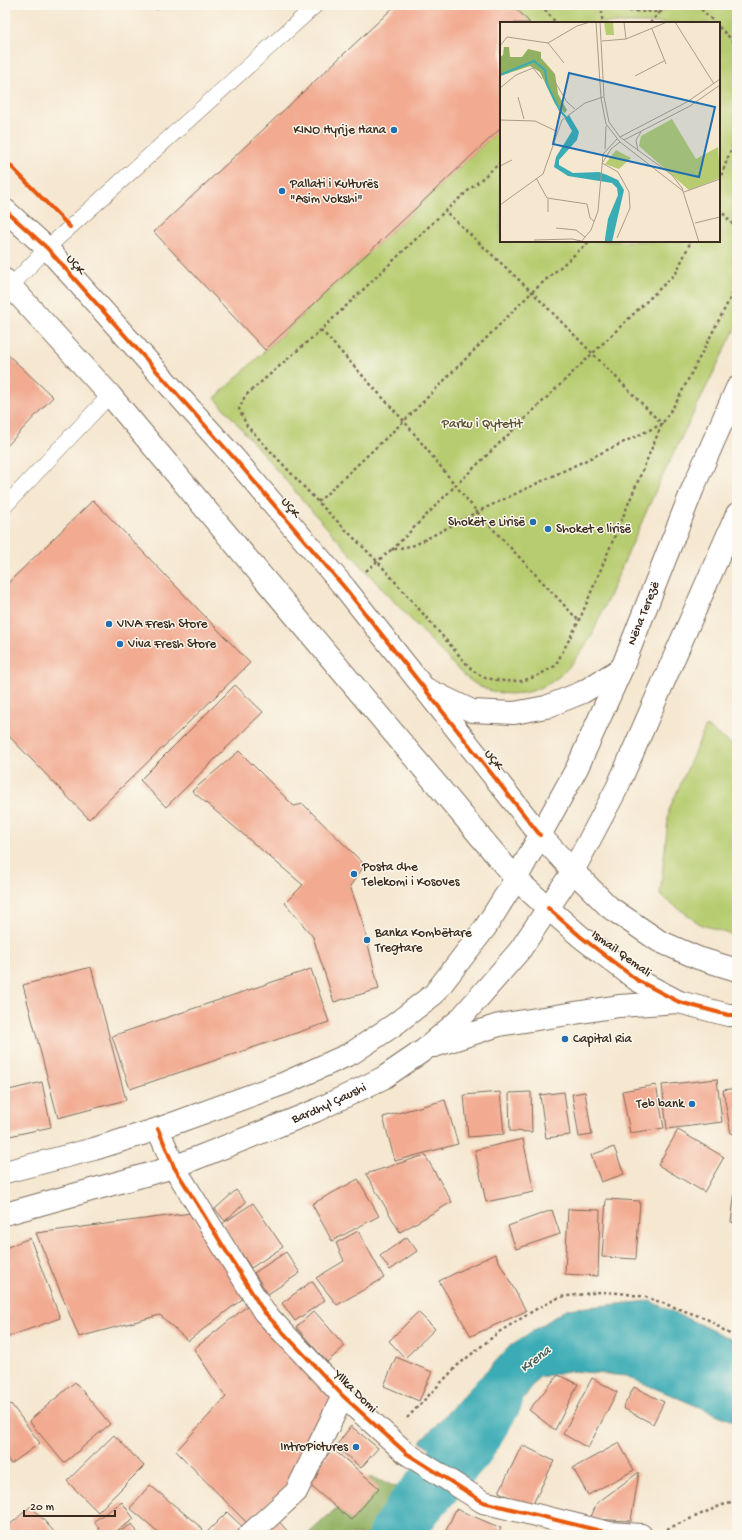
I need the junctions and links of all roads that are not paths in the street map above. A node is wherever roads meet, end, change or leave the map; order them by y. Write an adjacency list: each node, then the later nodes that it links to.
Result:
1 (316, 5): 3 (lane)
2 (5, 210): 3 (street, UÇK)
3 (47, 248): 4 (lane); 10 (street, UÇK)
4 (8, 283): 6 (street)
5 (737, 388): 9 (street, Nëna Terezë)
6 (110, 395): 7 (lane); 13 (street)
7 (5, 506)
8 (737, 514): 12 (street)
9 (622, 668): 10 (street); 11 (street, Nëna Terezë)
10 (422, 686): 11 (street, UÇK)
11 (540, 835): 12 (street, UÇK); 13 (street)
12 (573, 871): 14 (street, Bardhyl Çaushi); 15 (street)
13 (516, 879): 14 (street, Ismail Qemali); 19 (street)
14 (548, 908): 16 (street, Ismail Qemali); 18 (street, Bardhyl Çaushi)
15 (737, 970)
16 (679, 1002): 17 (street, Ismail Qemali); 18 (street)
17 (737, 1015)
18 (424, 1050): 20 (street, Bardhyl Çaushi)
19 (158, 1129): 20 (street, Yllka Domi); 21 (street)
20 (174, 1166): 22 (street, Bardhyl Çaushi); 23 (street, Yllka Domi)
21 (5, 1172)
22 (5, 1214)
23 (344, 1396): 24 (street, Yllka Domi); 26 (street, Yllka Domi)
24 (609, 1534): 25 (street, Yllka Domi)
25 (651, 1534)
26 (249, 1535)

